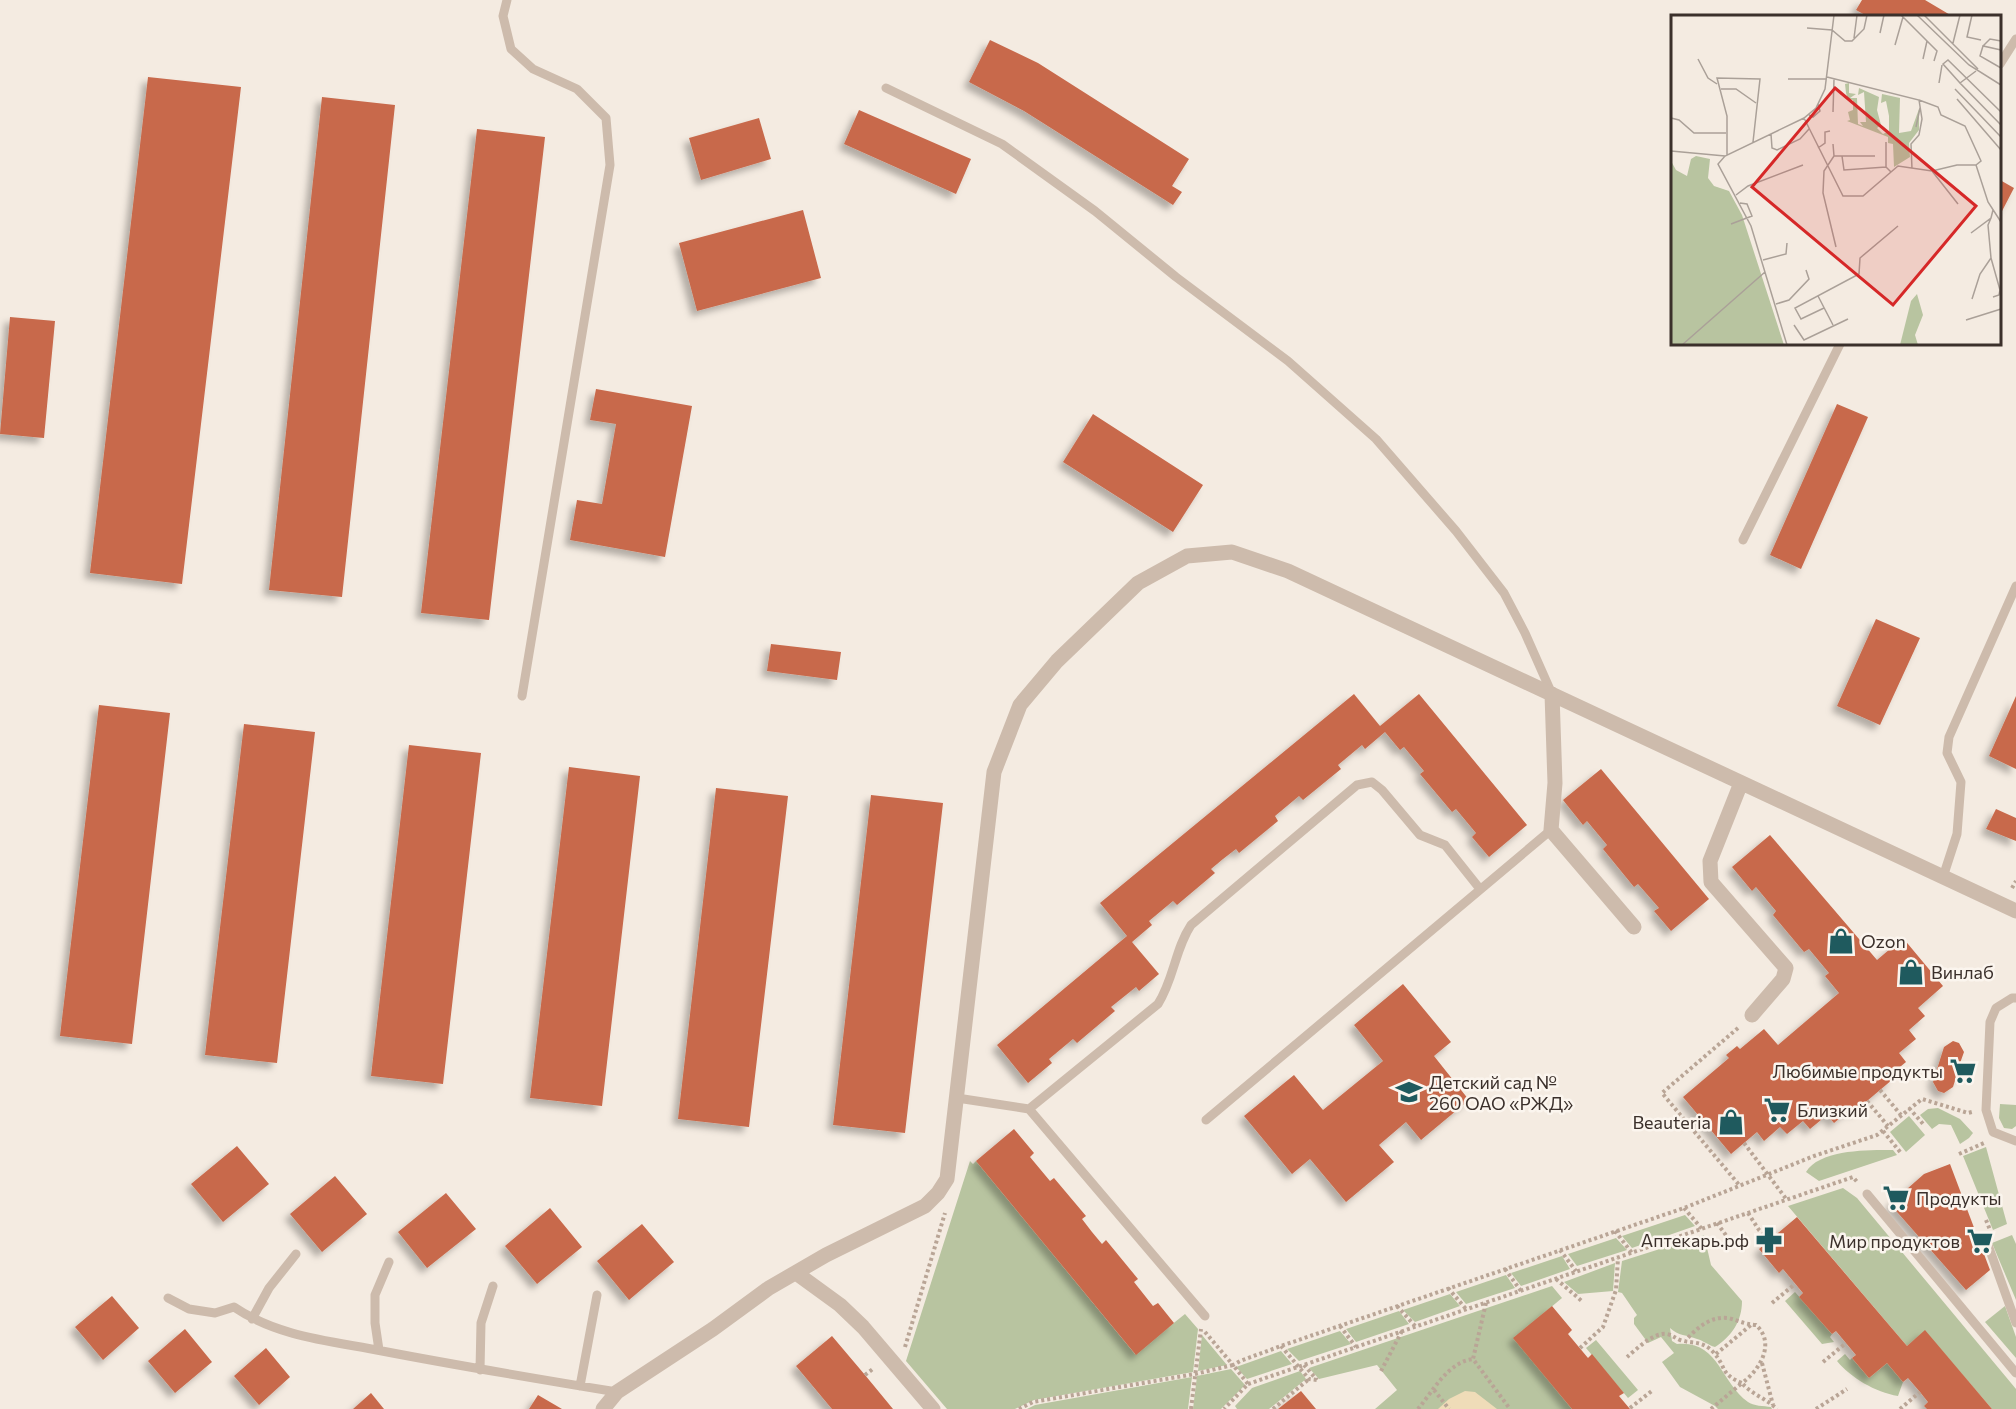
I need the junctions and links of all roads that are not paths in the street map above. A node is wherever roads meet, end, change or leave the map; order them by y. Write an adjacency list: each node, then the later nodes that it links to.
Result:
1 (507, 0): 9 (lane)
2 (2016, 39): 3 (lane)
3 (2001, 62)
4 (886, 88): 8 (lane)
5 (1840, 345): 6 (lane)
6 (1743, 540)
7 (2016, 586): 12 (lane)
8 (1552, 694): 10 (street); 11 (street); 18 (street)
9 (522, 696)
10 (1741, 783): 12 (street); 17 (street)
11 (1551, 830): 13 (lane); 15 (street)
12 (1943, 877): 14 (street)
13 (1480, 889): 19 (lane); 20 (lane)
14 (2016, 911)
15 (1634, 927)
16 (2016, 998): 21 (lane)
17 (1749, 1018)
18 (957, 1098): 19 (lane); 26 (street)
19 (1029, 1109): 30 (lane)
20 (1206, 1120)
21 (2016, 1141)
22 (1867, 1194): 35 (lane)
23 (1988, 1245): 32 (lane)
24 (296, 1254): 31 (lane)
25 (389, 1262): 33 (lane)
26 (796, 1273): 37 (street); 39 (street)
27 (493, 1286): 34 (lane)
28 (597, 1295): 36 (lane)
29 (168, 1298): 31 (lane)
30 (1205, 1316)
31 (252, 1319): 33 (lane)
32 (2016, 1323)
33 (379, 1350): 34 (lane)
34 (480, 1370): 36 (lane)
35 (2016, 1372)
36 (580, 1386): 37 (lane)
37 (617, 1392): 38 (street)
38 (603, 1409)
39 (933, 1409)

